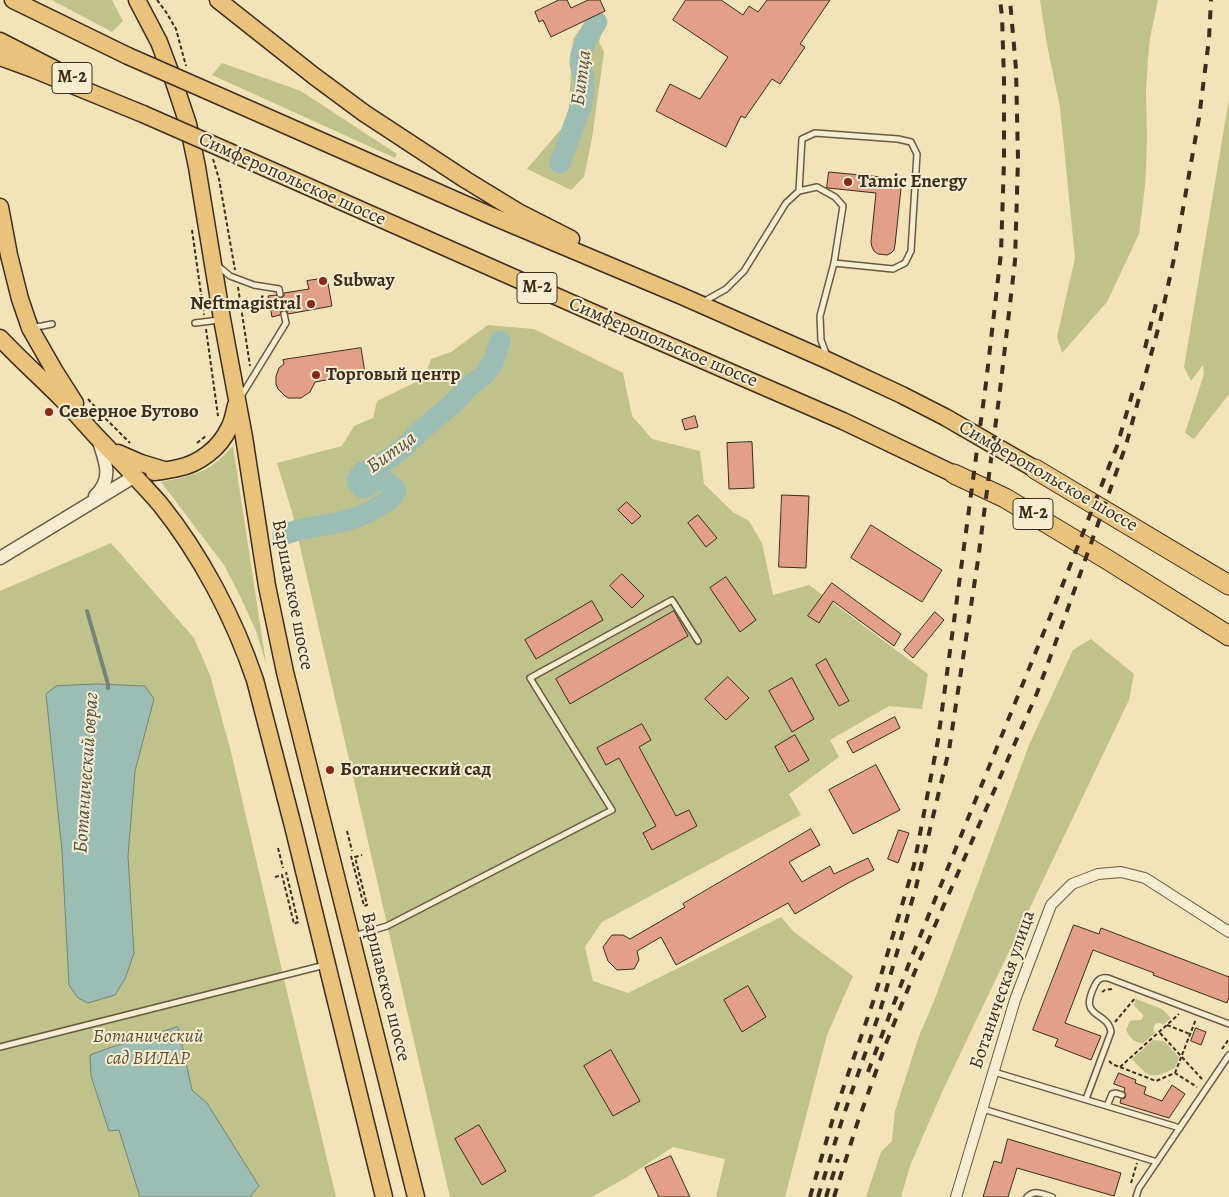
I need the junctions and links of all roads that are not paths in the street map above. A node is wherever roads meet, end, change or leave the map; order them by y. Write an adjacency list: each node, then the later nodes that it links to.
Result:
1 (13, 0): 12 (main road, Симферопольское шоссе / М-2, bridge)
2 (137, 0): 9 (main road, Варшавское шоссе)
3 (218, 0): 12 (main road)
4 (0, 41): 6 (main road, Симферопольское шоссе / М-2)
5 (0, 57): 6 (main road)
6 (143, 114): 25 (main road, Симферопольское шоссе / М-2, bridge)
7 (798, 191): 10 (lane); 10 (lane); 13 (lane)
8 (0, 207): 18 (main road)
9 (212, 261): 11 (lane); 15 (main road, Варшавское шоссе)
10 (834, 263): 20 (lane)
11 (280, 294)
12 (684, 297): 13 (main road, Симферопольское шоссе / М-2)
13 (700, 304): 20 (main road, Симферопольское шоссе / М-2)
14 (284, 314): 21 (lane)
15 (222, 319): 16 (lane); 21 (main road, Варшавское шоссе)
16 (195, 323)
17 (52, 324): 18 (lane)
18 (30, 328): 22 (main road)
19 (0, 338): 22 (main road)
20 (829, 361): 23 (main road, Симферопольское шоссе / М-2)
21 (237, 402): 24 (main road); 33 (main road, Варшавское шоссе)
22 (98, 438): 24 (main road); 26 (main road); 27 (street)
23 (1035, 469): 29 (highway, Симферопольское шоссе / М-2)
24 (164, 470): 26 (main road)
25 (954, 474): 30 (highway, Симферопольское шоссе / М-2)
26 (135, 476): 27 (street); 34 (main road)
27 (82, 508): 28 (street)
28 (0, 558)
29 (1229, 585)
30 (1229, 636)
31 (698, 641): 33 (lane)
32 (1229, 932): 38 (street, Ботаническая улица)
33 (352, 937): 46 (main road, Варшавское шоссе)
34 (326, 964): 36 (lane); 45 (main road)
35 (1229, 1024): 40 (lane)
36 (0, 1047)
37 (1229, 1055): 43 (lane)
38 (993, 1071): 40 (lane); 42 (street, Ботаническая улица)
39 (1122, 1096): 41 (lane)
40 (1086, 1099): 41 (lane)
41 (1107, 1106): 43 (lane)
42 (982, 1109): 44 (lane); 47 (street, Ботаническая улица)
43 (1180, 1128): 44 (lane)
44 (1157, 1162): 50 (lane)
45 (384, 1197)
46 (416, 1197)
47 (956, 1197)
48 (1027, 1197): 49 (lane)
49 (1052, 1197)
50 (1136, 1197)

